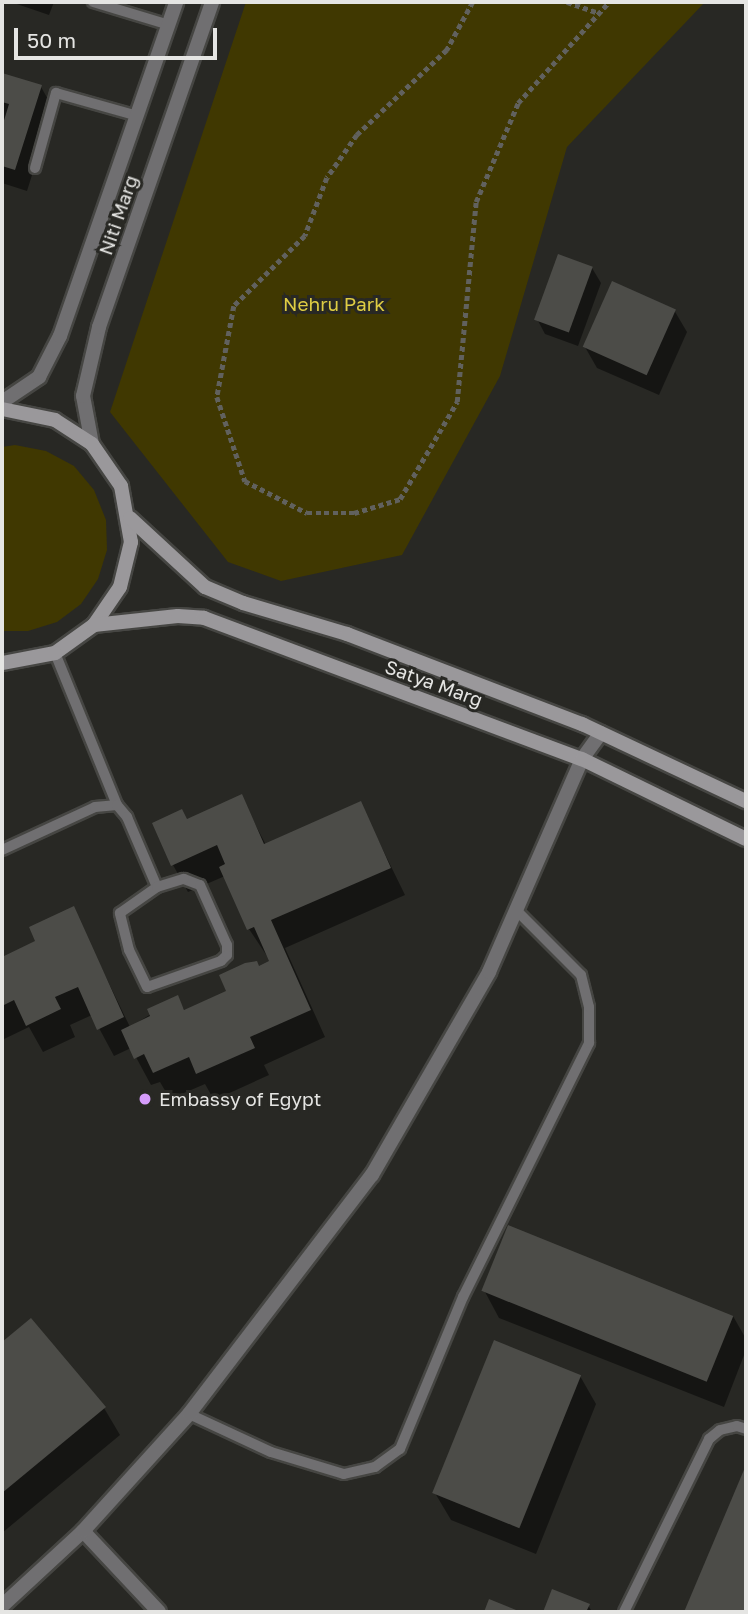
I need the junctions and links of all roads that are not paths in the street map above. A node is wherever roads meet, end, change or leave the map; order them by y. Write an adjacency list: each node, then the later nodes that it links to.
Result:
1 (93, 2): 4 (lane)
2 (176, 2): 4 (street, Niti Marg)
3 (212, 2): 9 (street, Niti Marg)
4 (169, 24): 5 (street, Niti Marg)
5 (138, 116): 6 (lane); 7 (street, Niti Marg)
6 (35, 168)
7 (2, 402)
8 (2, 409): 9 (main road)
9 (92, 444): 10 (main road)
10 (130, 518): 11 (main road); 14 (main road, Satya Marg)
11 (94, 625): 12 (main road); 15 (main road, Satya Marg)
12 (55, 653): 13 (main road); 17 (lane)
13 (4, 665)
14 (601, 733): 15 (street); 16 (main road, Satya Marg)
15 (582, 758): 18 (main road, Satya Marg); 21 (street)
16 (746, 801)
17 (117, 805): 19 (lane); 20 (lane)
18 (746, 839)
19 (2, 850)
20 (157, 887): 20 (lane)
21 (518, 912): 22 (street); 22 (lane)
22 (189, 1414): 24 (street)
23 (746, 1429): 27 (lane)
24 (83, 1531): 25 (street); 26 (street)
25 (2, 1606)
26 (159, 1612)
27 (624, 1612)

